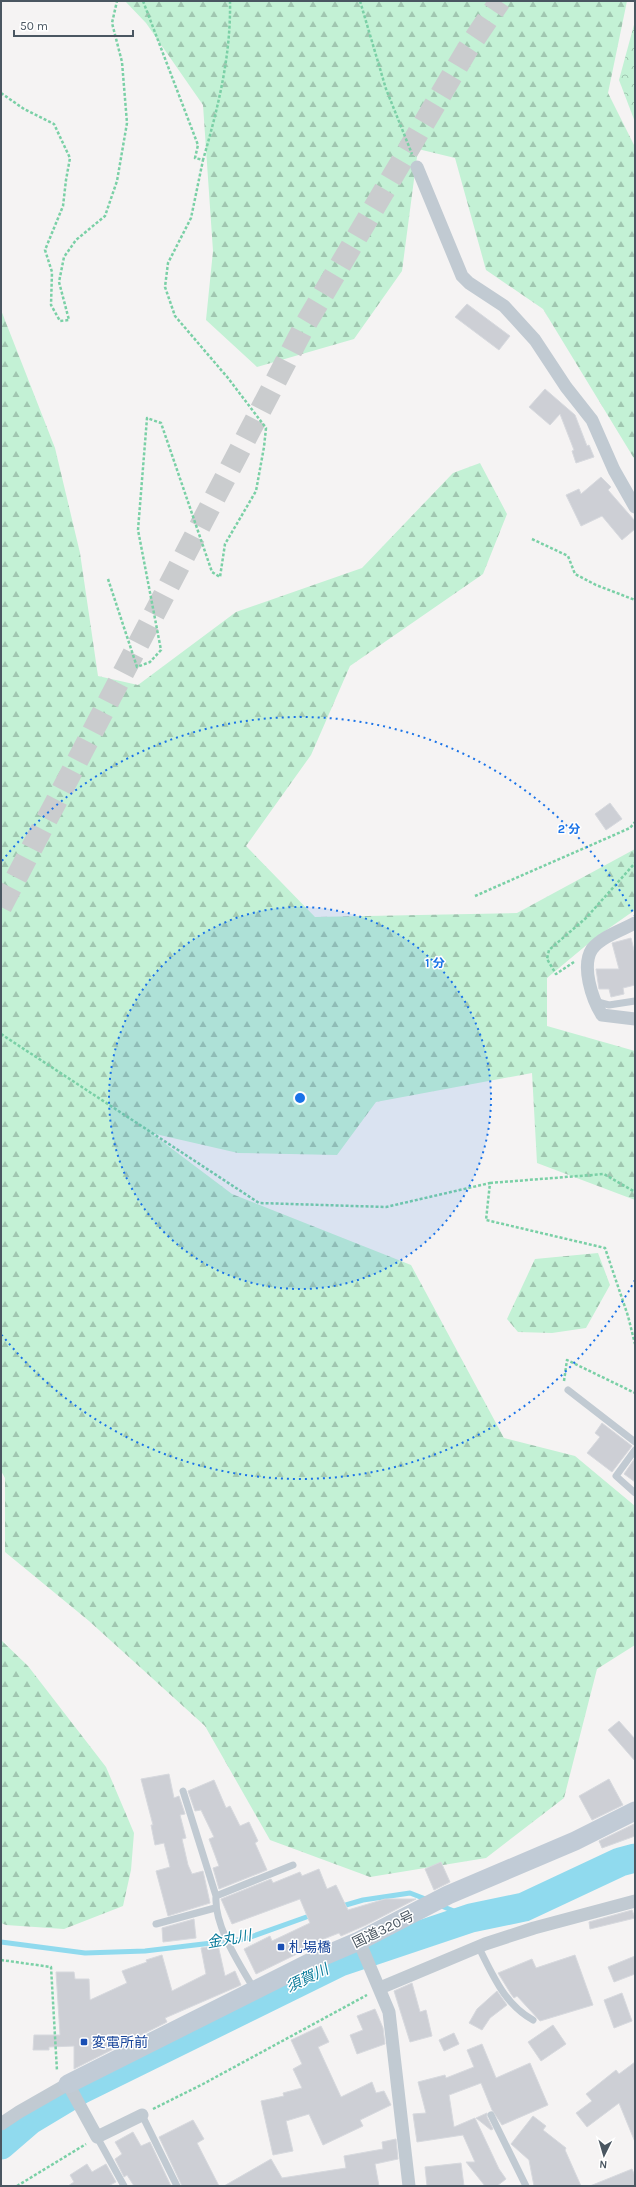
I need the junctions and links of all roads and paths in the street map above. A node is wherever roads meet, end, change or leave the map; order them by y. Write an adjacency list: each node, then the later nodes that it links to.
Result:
1 (117, 1): 5 (path)
2 (143, 1): 6 (path)
3 (230, 1): 6 (path)
4 (360, 1): 7 (path)
5 (1, 93)
6 (203, 160): 10 (path)
7 (416, 167): 8 (street)
8 (635, 507)
9 (532, 539): 11 (path)
10 (108, 579)
11 (635, 600)
12 (635, 822): 14 (path)
13 (635, 863): 16 (path)
14 (475, 896)
15 (635, 923): 16 (street)
16 (592, 949): 17 (street)
17 (593, 1001): 18 (lane); 19 (street)
18 (635, 1001)
19 (635, 1019)
20 (1, 1034): 21 (path)
21 (490, 1183): 22 (path); 23 (path)
22 (635, 1192)
23 (635, 1344)
24 (568, 1390): 25 (path); 26 (lane)
25 (635, 1393)
26 (635, 1442)
27 (635, 1450): 28 (lane)
28 (635, 1494)
29 (182, 1791): 32 (lane)
30 (635, 1811): 36 (street, 国道320号)
31 (293, 1865): 32 (lane)
32 (216, 1896): 34 (lane)
33 (635, 1901): 37 (street)
34 (215, 1908): 35 (lane); 40 (lane)
35 (156, 1924)
36 (360, 1944): 39 (street); 40 (street, 国道320号)
37 (478, 1946): 39 (street); 41 (lane)
38 (1, 1960): 42 (path)
39 (379, 1984): 43 (path); 50 (street)
40 (255, 1991): 42 (street, 国道320号)
41 (534, 2020)
42 (66, 2087): 45 (street); 46 (street)
43 (142, 2115): 46 (street); 49 (lane)
44 (491, 2115): 51 (lane)
45 (1, 2124)
46 (94, 2134): 47 (path); 48 (lane)
47 (17, 2186)
48 (124, 2186)
49 (176, 2186)
50 (409, 2186)
51 (526, 2186)

